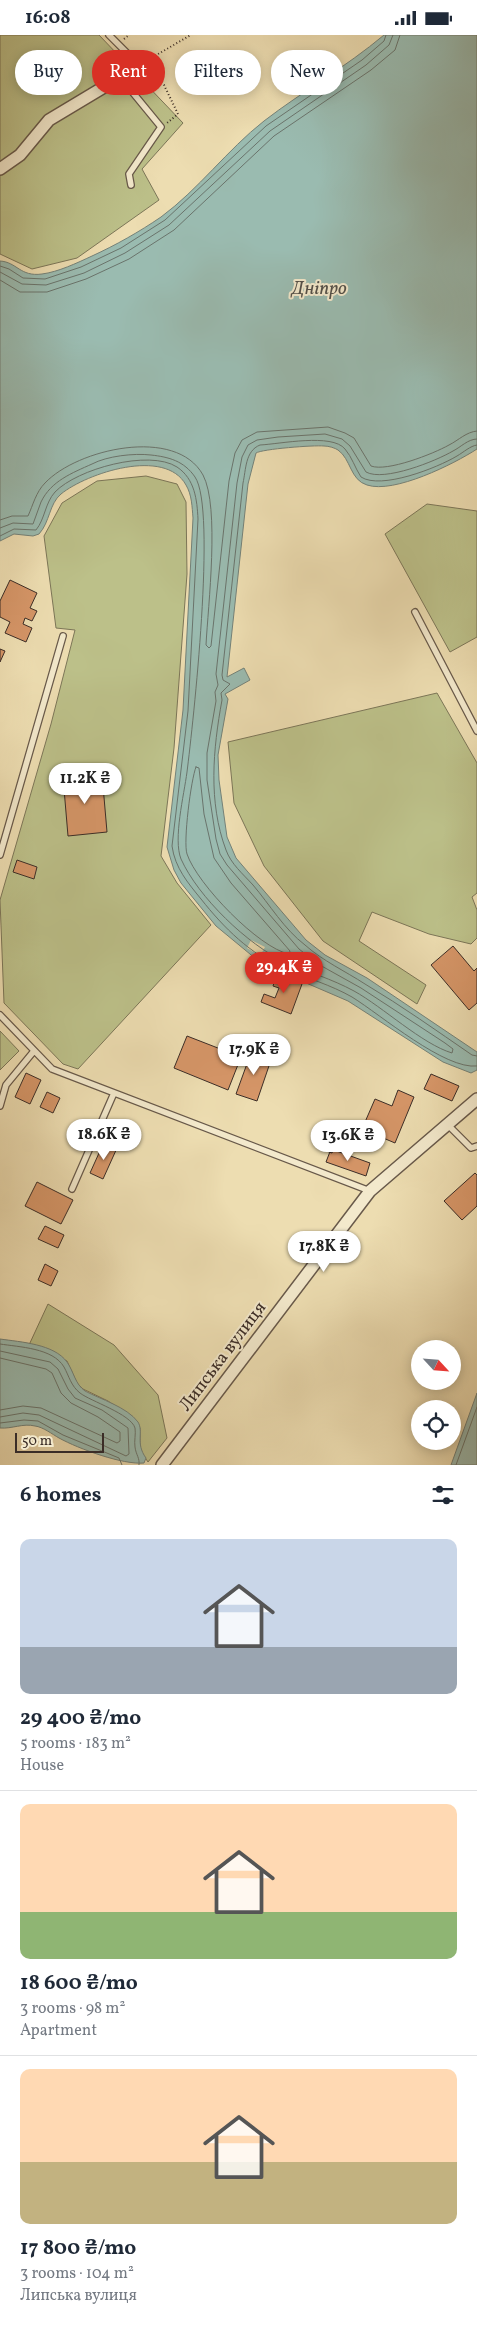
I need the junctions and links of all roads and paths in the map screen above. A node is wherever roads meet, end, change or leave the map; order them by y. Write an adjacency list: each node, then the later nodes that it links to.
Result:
1 (109, 35): 3 (lane)
2 (192, 35): 4 (path)
3 (124, 50)
4 (165, 51)
5 (165, 87): 8 (path)
6 (92, 94): 9 (street)
7 (138, 95): 8 (lane)
8 (161, 127): 10 (lane)
9 (0, 169)
10 (131, 185)
11 (415, 613): 13 (lane)
12 (63, 636): 14 (lane)
13 (477, 731)
14 (0, 855)
15 (258, 955): 16 (path)
16 (256, 959)
17 (0, 1015): 18 (lane)
18 (34, 1051): 19 (lane); 21 (lane)
19 (114, 1093): 24 (lane); 25 (lane)
20 (477, 1099): 22 (street, Липська вулиця)
21 (0, 1106)
22 (448, 1125): 23 (lane); 25 (street, Липська вулиця)
23 (477, 1146)
24 (72, 1189)
25 (370, 1191): 26 (street, Липська вулиця)
26 (162, 1465)

